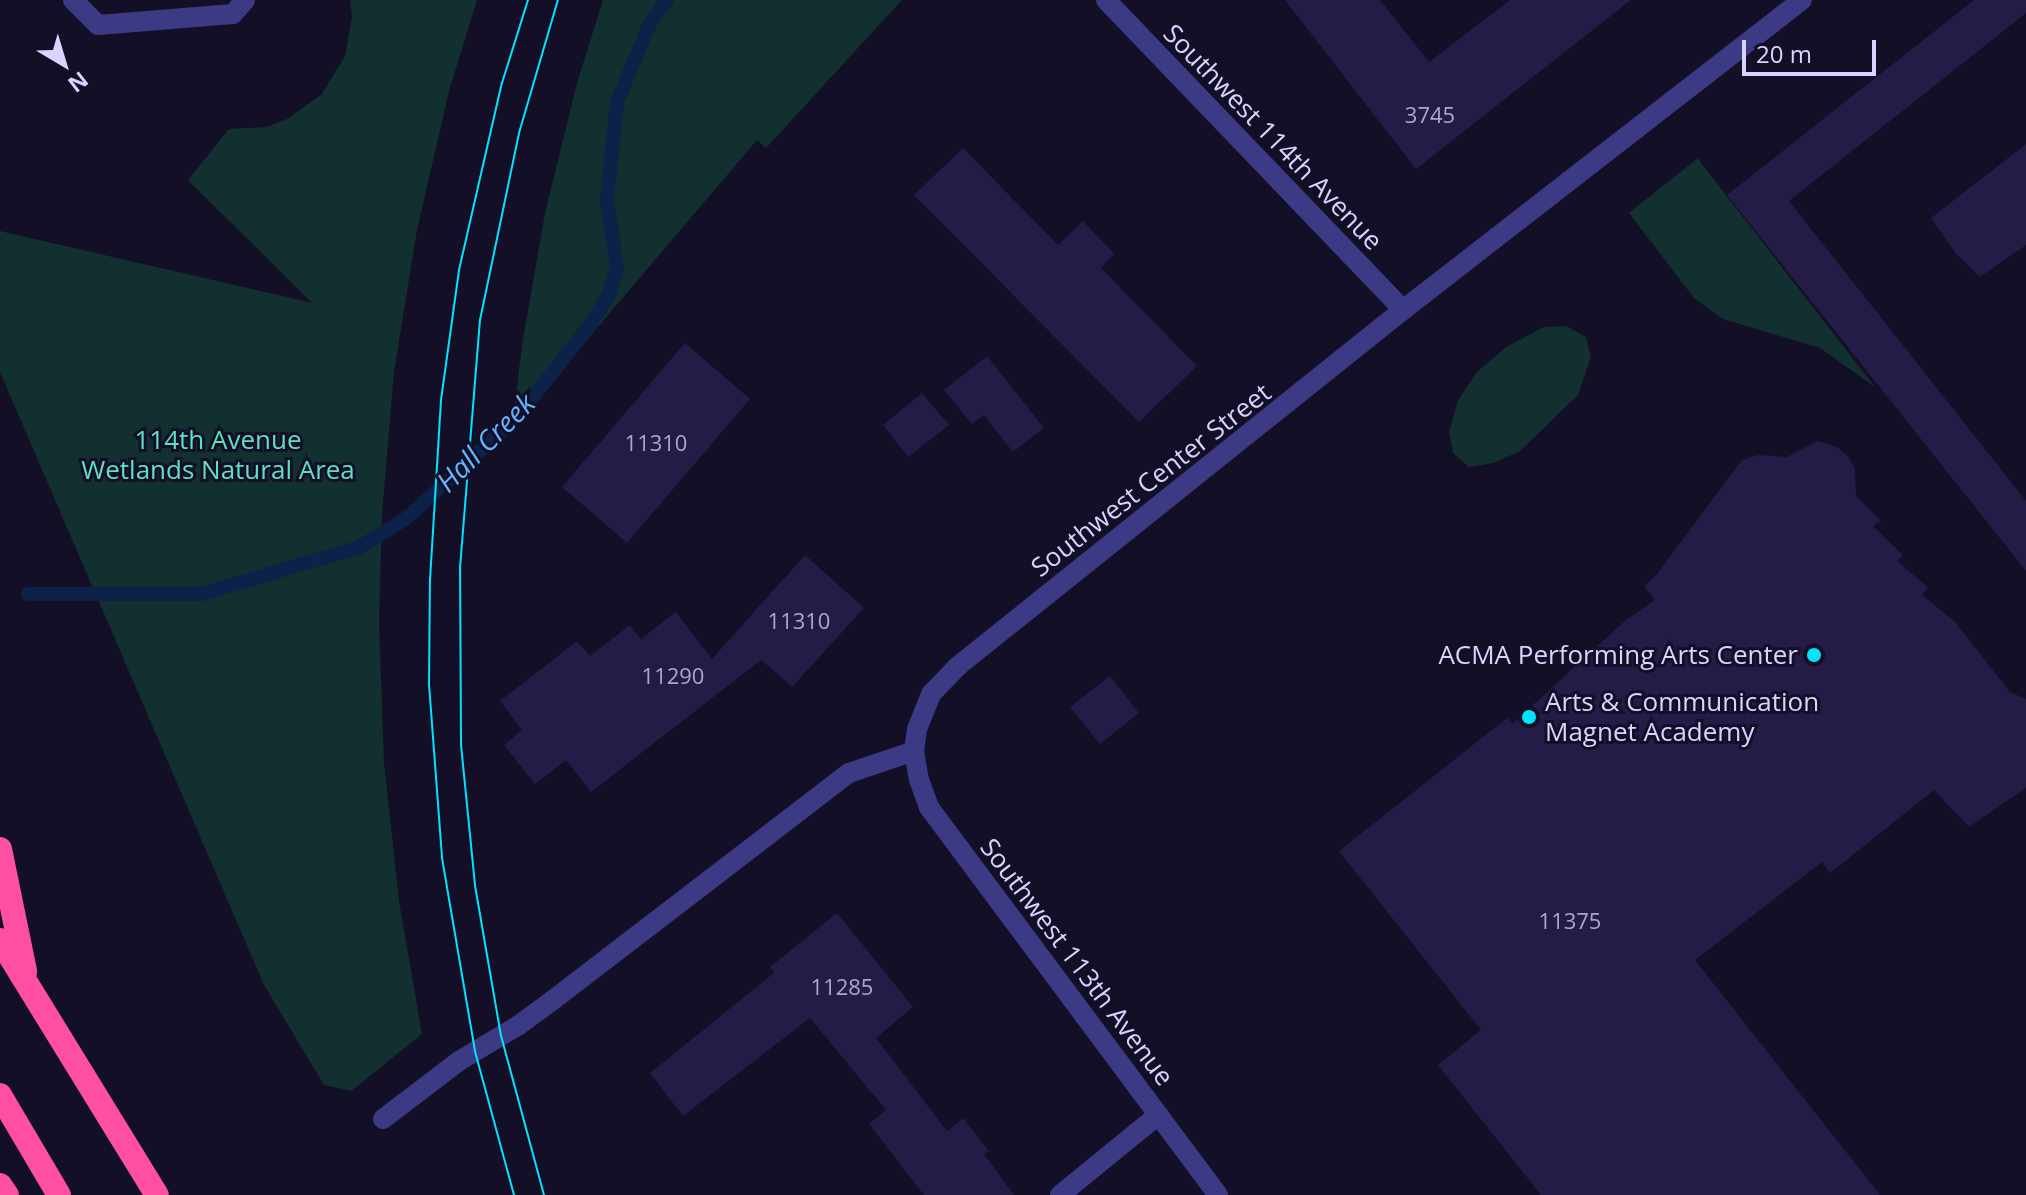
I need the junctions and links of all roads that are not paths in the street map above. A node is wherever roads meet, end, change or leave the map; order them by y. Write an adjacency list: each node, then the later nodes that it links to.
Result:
1 (73, 0): 4 (street)
2 (1106, 0): 5 (street, Southwest 114th Avenue)
3 (1802, 0): 5 (street, Southwest Center Street)
4 (239, 7)
5 (1403, 310): 6 (street, Southwest Center Street)
6 (914, 751): 11 (street, Southwest 113th Avenue); 12 (street)
7 (0, 849): 9 (highway)
8 (0, 940): 9 (highway)
9 (29, 989): 16 (highway)
10 (0, 1095): 15 (highway)
11 (1158, 1115): 17 (street); 18 (street, Southwest 113th Avenue)
12 (383, 1119)
13 (0, 1185): 14 (highway)
14 (7, 1195)
15 (59, 1195)
16 (157, 1195)
17 (1060, 1195)
18 (1218, 1195)

